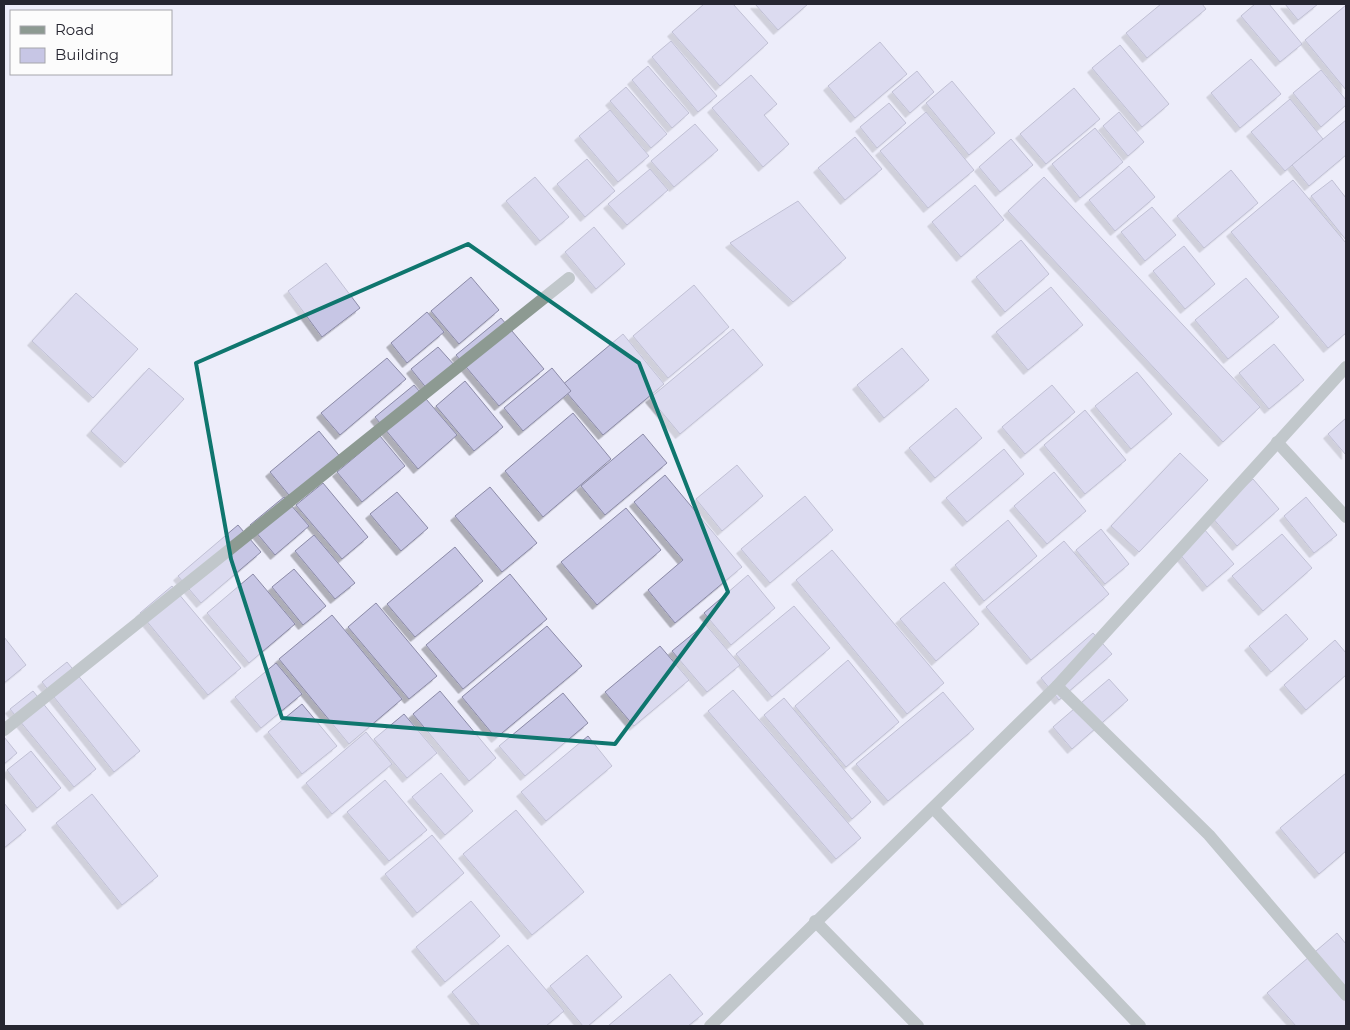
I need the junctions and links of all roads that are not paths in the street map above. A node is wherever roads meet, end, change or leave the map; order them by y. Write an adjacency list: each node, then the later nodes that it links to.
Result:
1 (569, 278): 6 (street)
2 (1346, 367): 3 (street)
3 (1278, 442): 4 (street); 5 (street)
4 (1346, 518)
5 (1057, 686): 7 (street); 9 (street)
6 (4, 730)
7 (934, 809): 8 (street); 12 (street)
8 (815, 921): 10 (street); 11 (street)
9 (1346, 995)
10 (710, 1026)
11 (918, 1026)
12 (1140, 1026)

